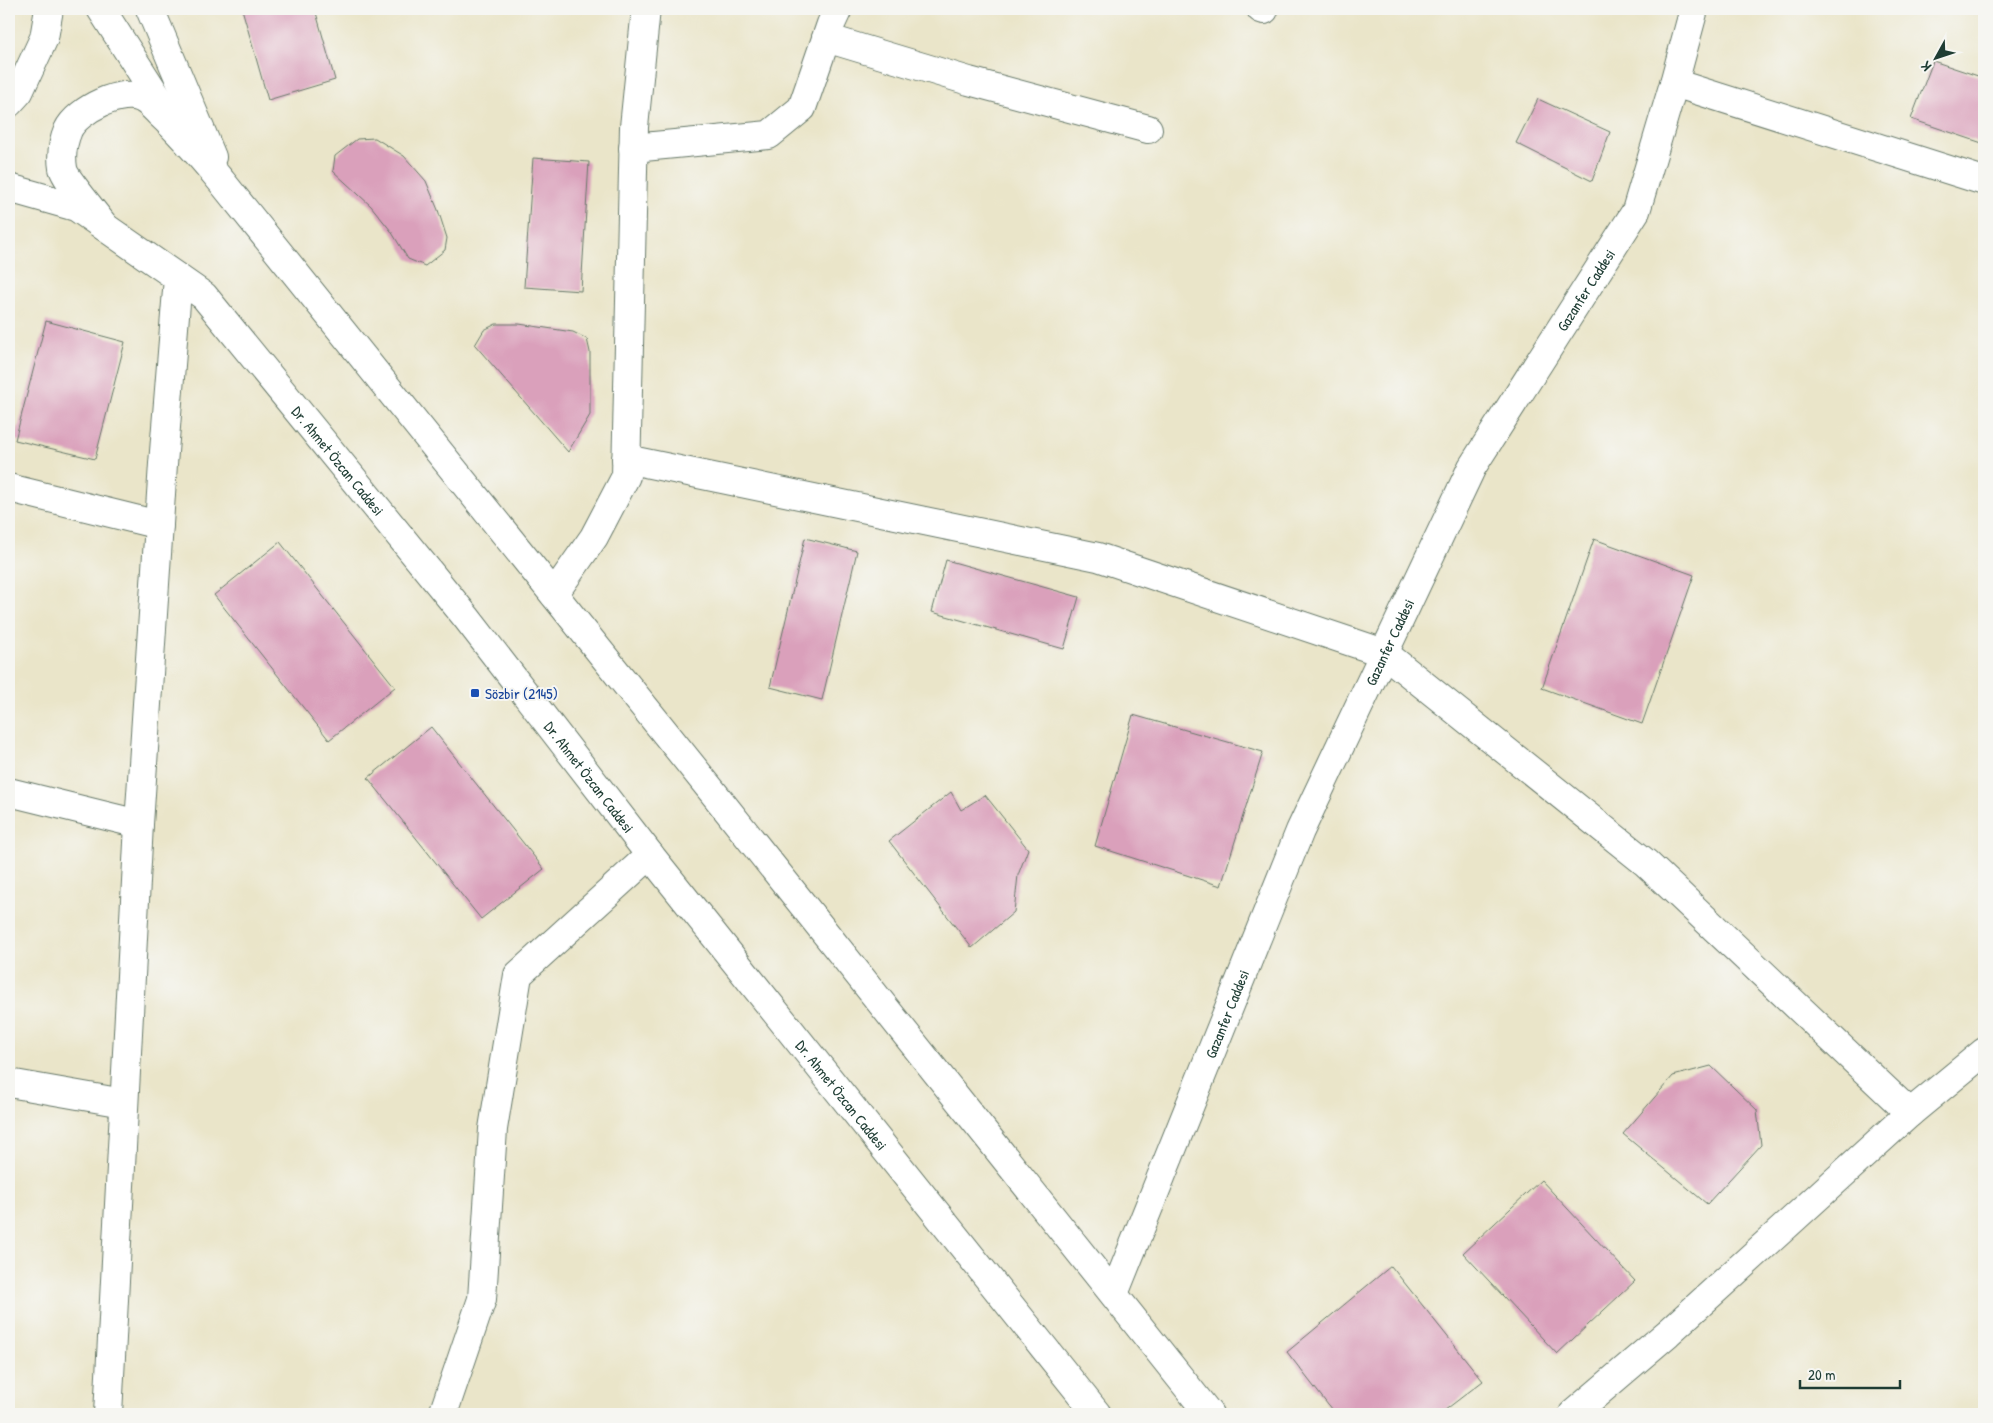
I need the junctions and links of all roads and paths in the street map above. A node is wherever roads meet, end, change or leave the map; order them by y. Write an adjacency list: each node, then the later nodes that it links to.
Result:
1 (48, 9): 9 (street)
2 (101, 9): 11 (street)
3 (150, 9): 14 (street)
4 (646, 9): 12 (street)
5 (838, 9): 7 (street)
6 (1694, 9): 8 (street, Gazanfer Caddesi)
7 (826, 38): 10 (street); 12 (street)
8 (1674, 83): 13 (street); 22 (street, Gazanfer Caddesi)
9 (9, 103)
10 (1148, 129)
11 (180, 132): 14 (street); 16 (street)
12 (633, 148): 18 (street)
13 (1984, 181)
14 (222, 182): 21 (street)
15 (9, 188): 16 (street, Dr. Ahmet Özcan Caddesi)
16 (105, 226): 17 (street, Dr. Ahmet Özcan Caddesi)
17 (178, 278): 20 (street); 25 (street, Dr. Ahmet Özcan Caddesi)
18 (626, 459): 21 (street); 22 (street)
19 (9, 488): 20 (street)
20 (159, 525): 24 (street)
21 (554, 594): 30 (street)
22 (1384, 653): 29 (street); 30 (street, Gazanfer Caddesi)
23 (9, 792): 24 (street)
24 (139, 824): 28 (street)
25 (650, 855): 31 (street, Dr. Ahmet Özcan Caddesi); 33 (street)
26 (1984, 1052): 29 (street)
27 (9, 1083): 28 (street)
28 (124, 1103): 32 (street)
29 (1910, 1113): 35 (street)
30 (1114, 1294): 34 (street)
31 (1089, 1410)
32 (108, 1414)
33 (443, 1414)
34 (1209, 1414)
35 (1573, 1414)

